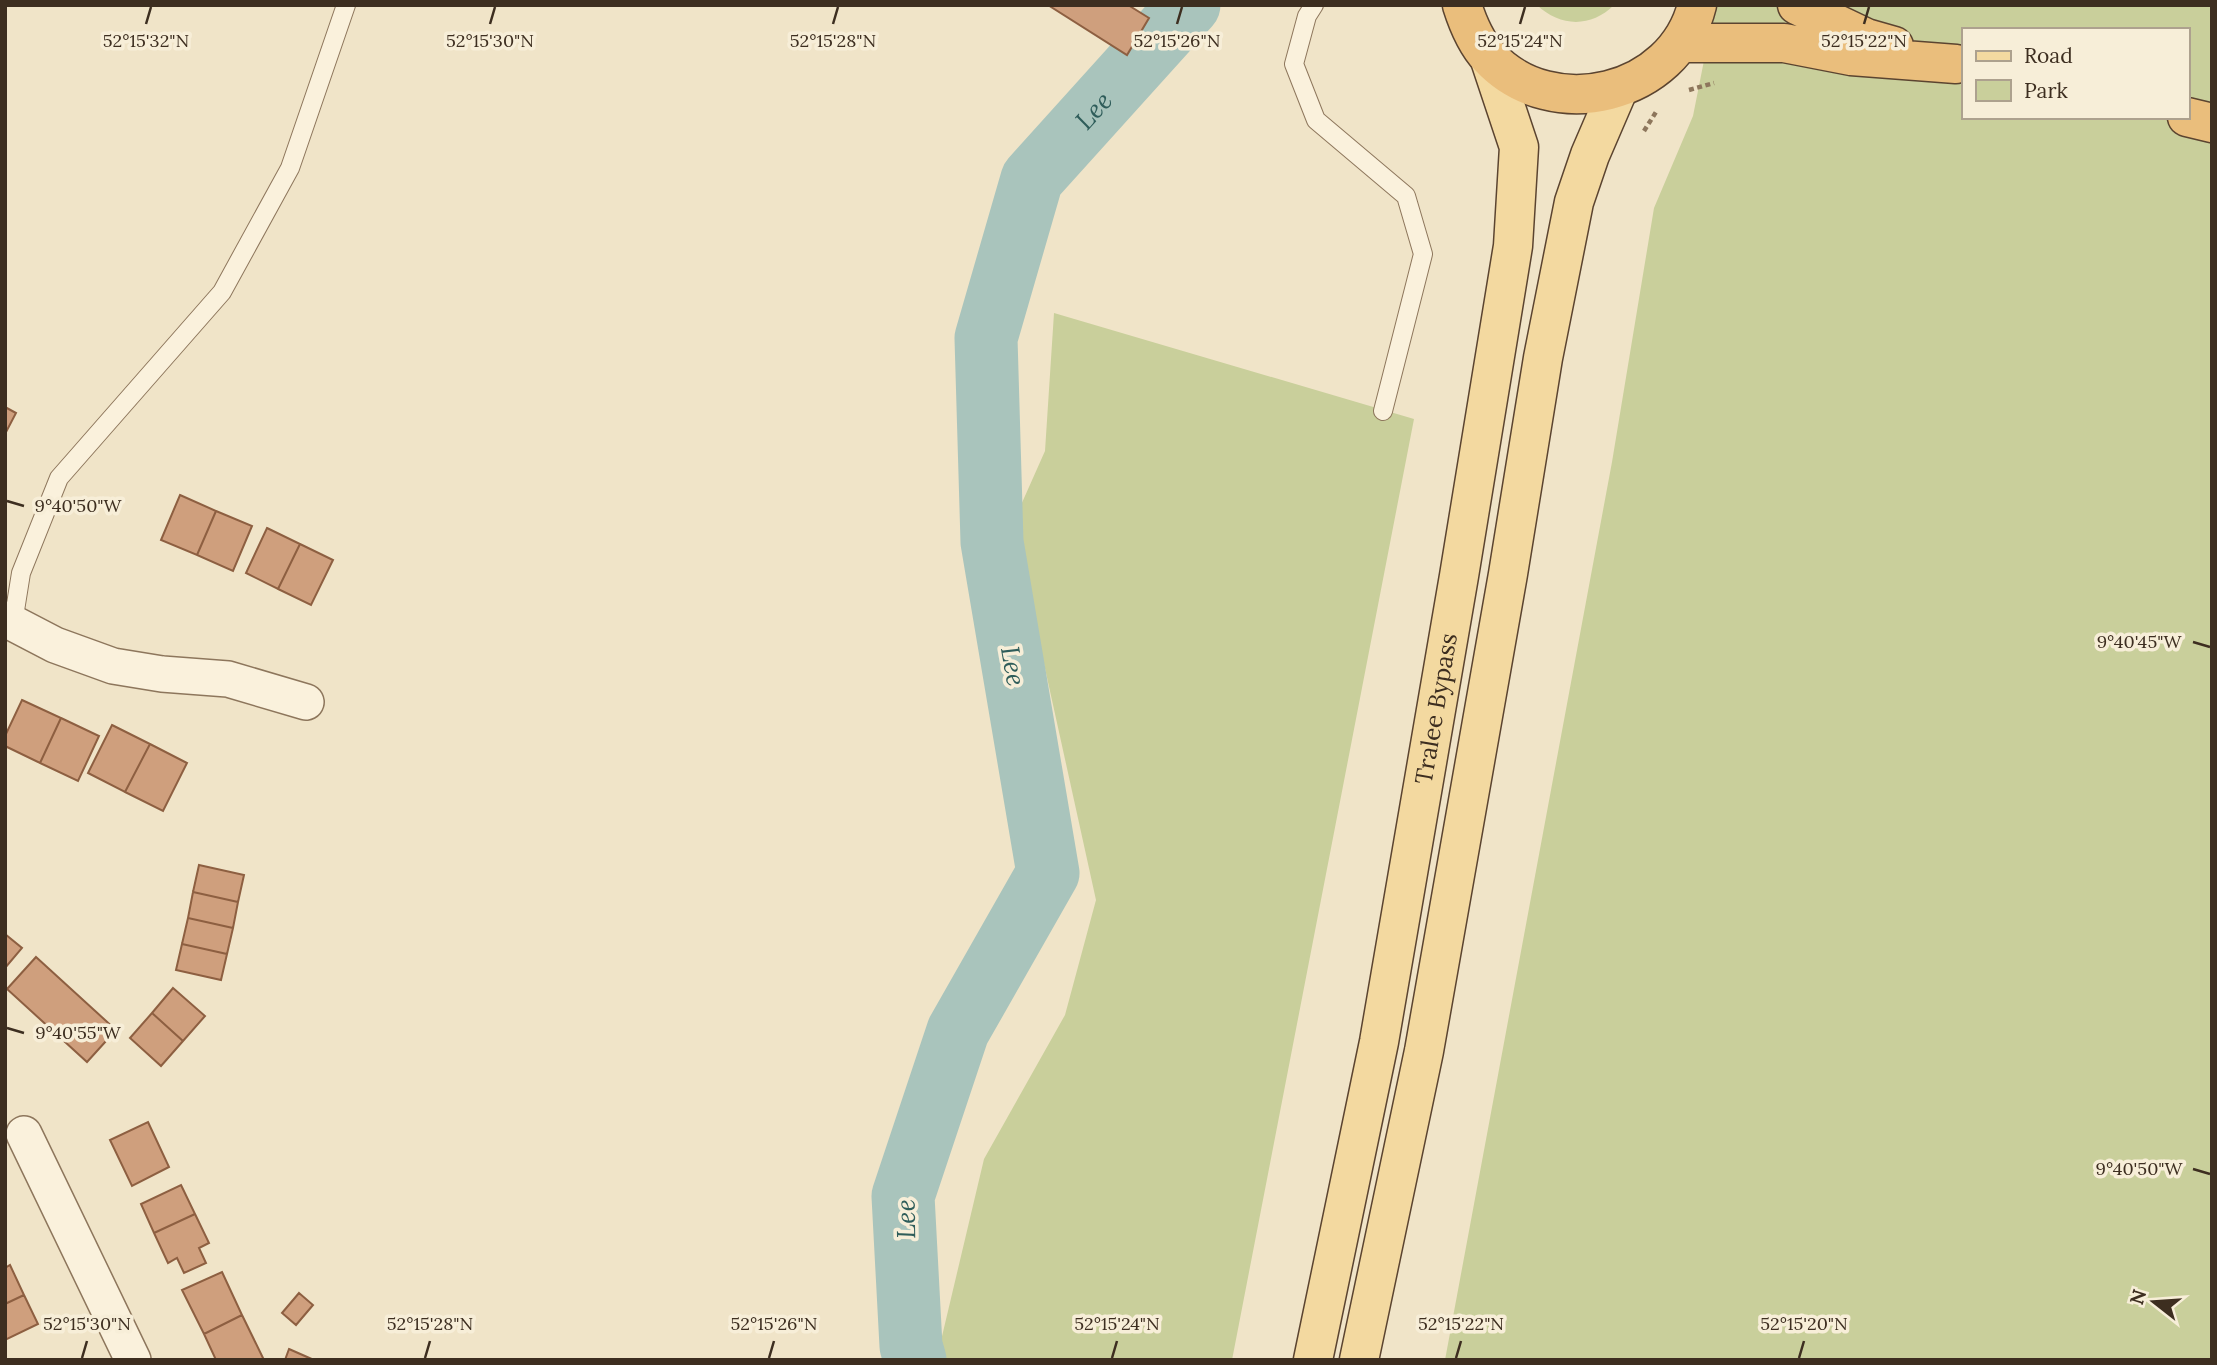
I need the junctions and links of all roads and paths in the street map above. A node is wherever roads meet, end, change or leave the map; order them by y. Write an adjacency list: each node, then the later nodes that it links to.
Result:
1 (346, 5): 17 (lane)
2 (1314, 5): 16 (lane)
3 (1462, 5): 7 (highway)
4 (1697, 5): 6 (highway)
5 (1797, 5): 8 (highway)
6 (1681, 43): 8 (highway); 10 (highway)
7 (1489, 57): 10 (highway); 21 (main road, Tralee Bypass)
8 (1960, 65)
9 (1722, 81): 11 (path)
10 (1618, 90): 22 (main road, Tralee Bypass)
11 (1683, 92)
12 (1661, 105): 15 (path)
13 (2189, 117): 14 (highway)
14 (2212, 123)
15 (1642, 133)
16 (1383, 411)
17 (9, 621): 18 (street)
18 (306, 702)
19 (24, 1134): 20 (street)
20 (133, 1360)
21 (1313, 1360)
22 (1359, 1360)

